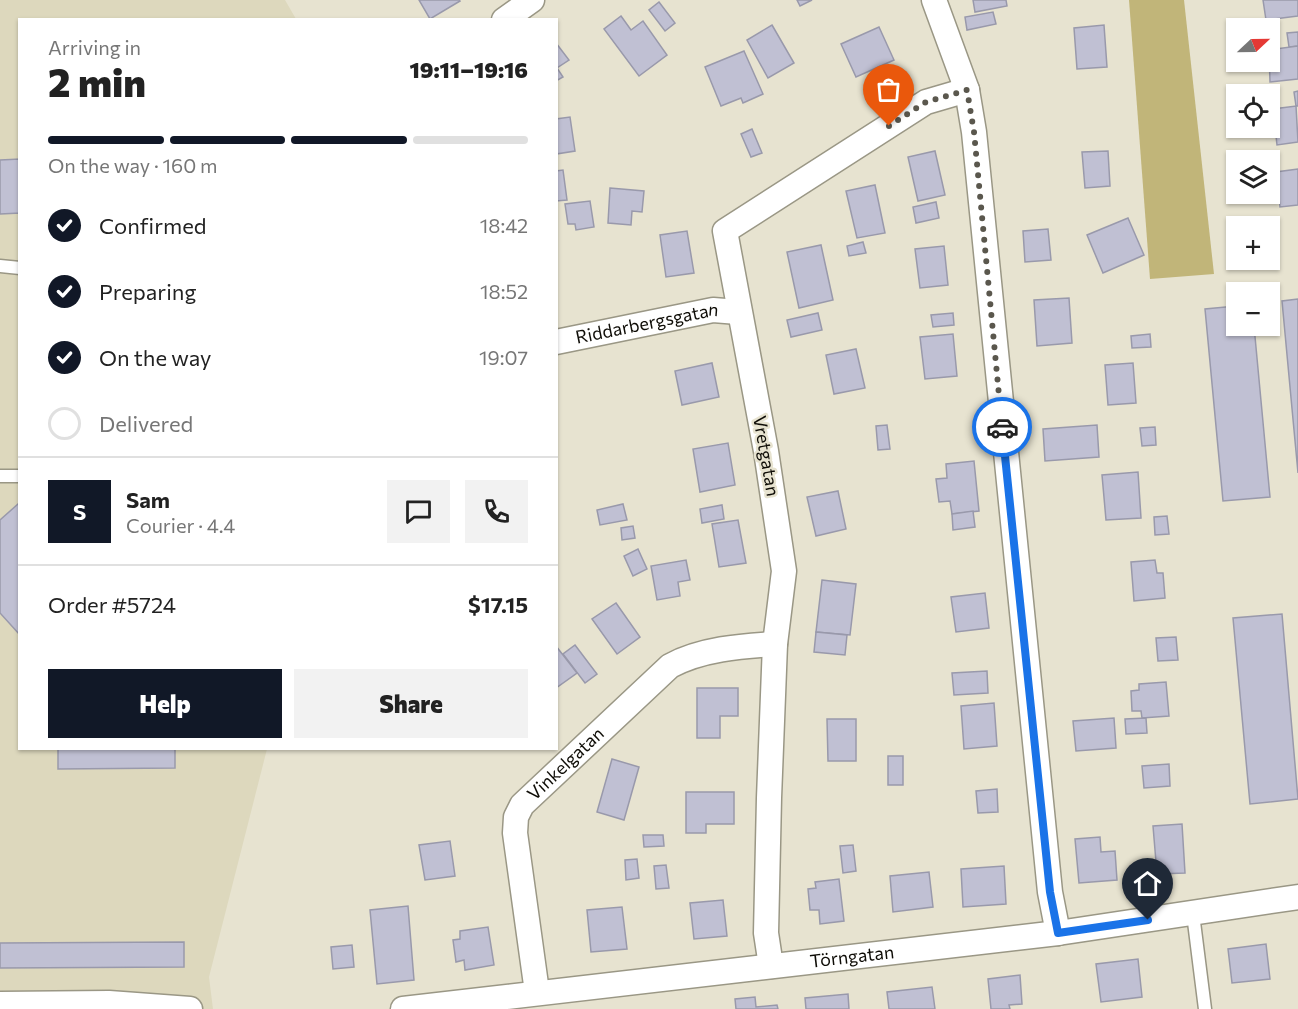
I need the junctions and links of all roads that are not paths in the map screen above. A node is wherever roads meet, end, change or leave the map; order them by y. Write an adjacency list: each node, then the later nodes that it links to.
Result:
1 (532, 0): 3 (street)
2 (934, 0): 4 (street)
3 (507, 18)
4 (967, 90): 7 (street, Vretgatan); 14 (street)
5 (0, 266): 6 (lane)
6 (18, 268)
7 (738, 312): 8 (street, Riddarbergsgatan); 11 (street, Vretgatan)
8 (558, 342)
9 (0, 476): 10 (lane)
10 (18, 476)
11 (776, 644): 15 (street, Vretgatan); 16 (street, Vinkelgatan)
12 (1298, 897): 13 (street, Törngatan)
13 (1193, 914): 14 (street, Törngatan); 20 (lane)
14 (1058, 933): 15 (street, Törngatan)
15 (771, 966): 16 (street, Törngatan)
16 (537, 992): 19 (street, Törngatan)
17 (0, 1004): 18 (street)
18 (190, 1009)
19 (403, 1009)
20 (1205, 1009)

